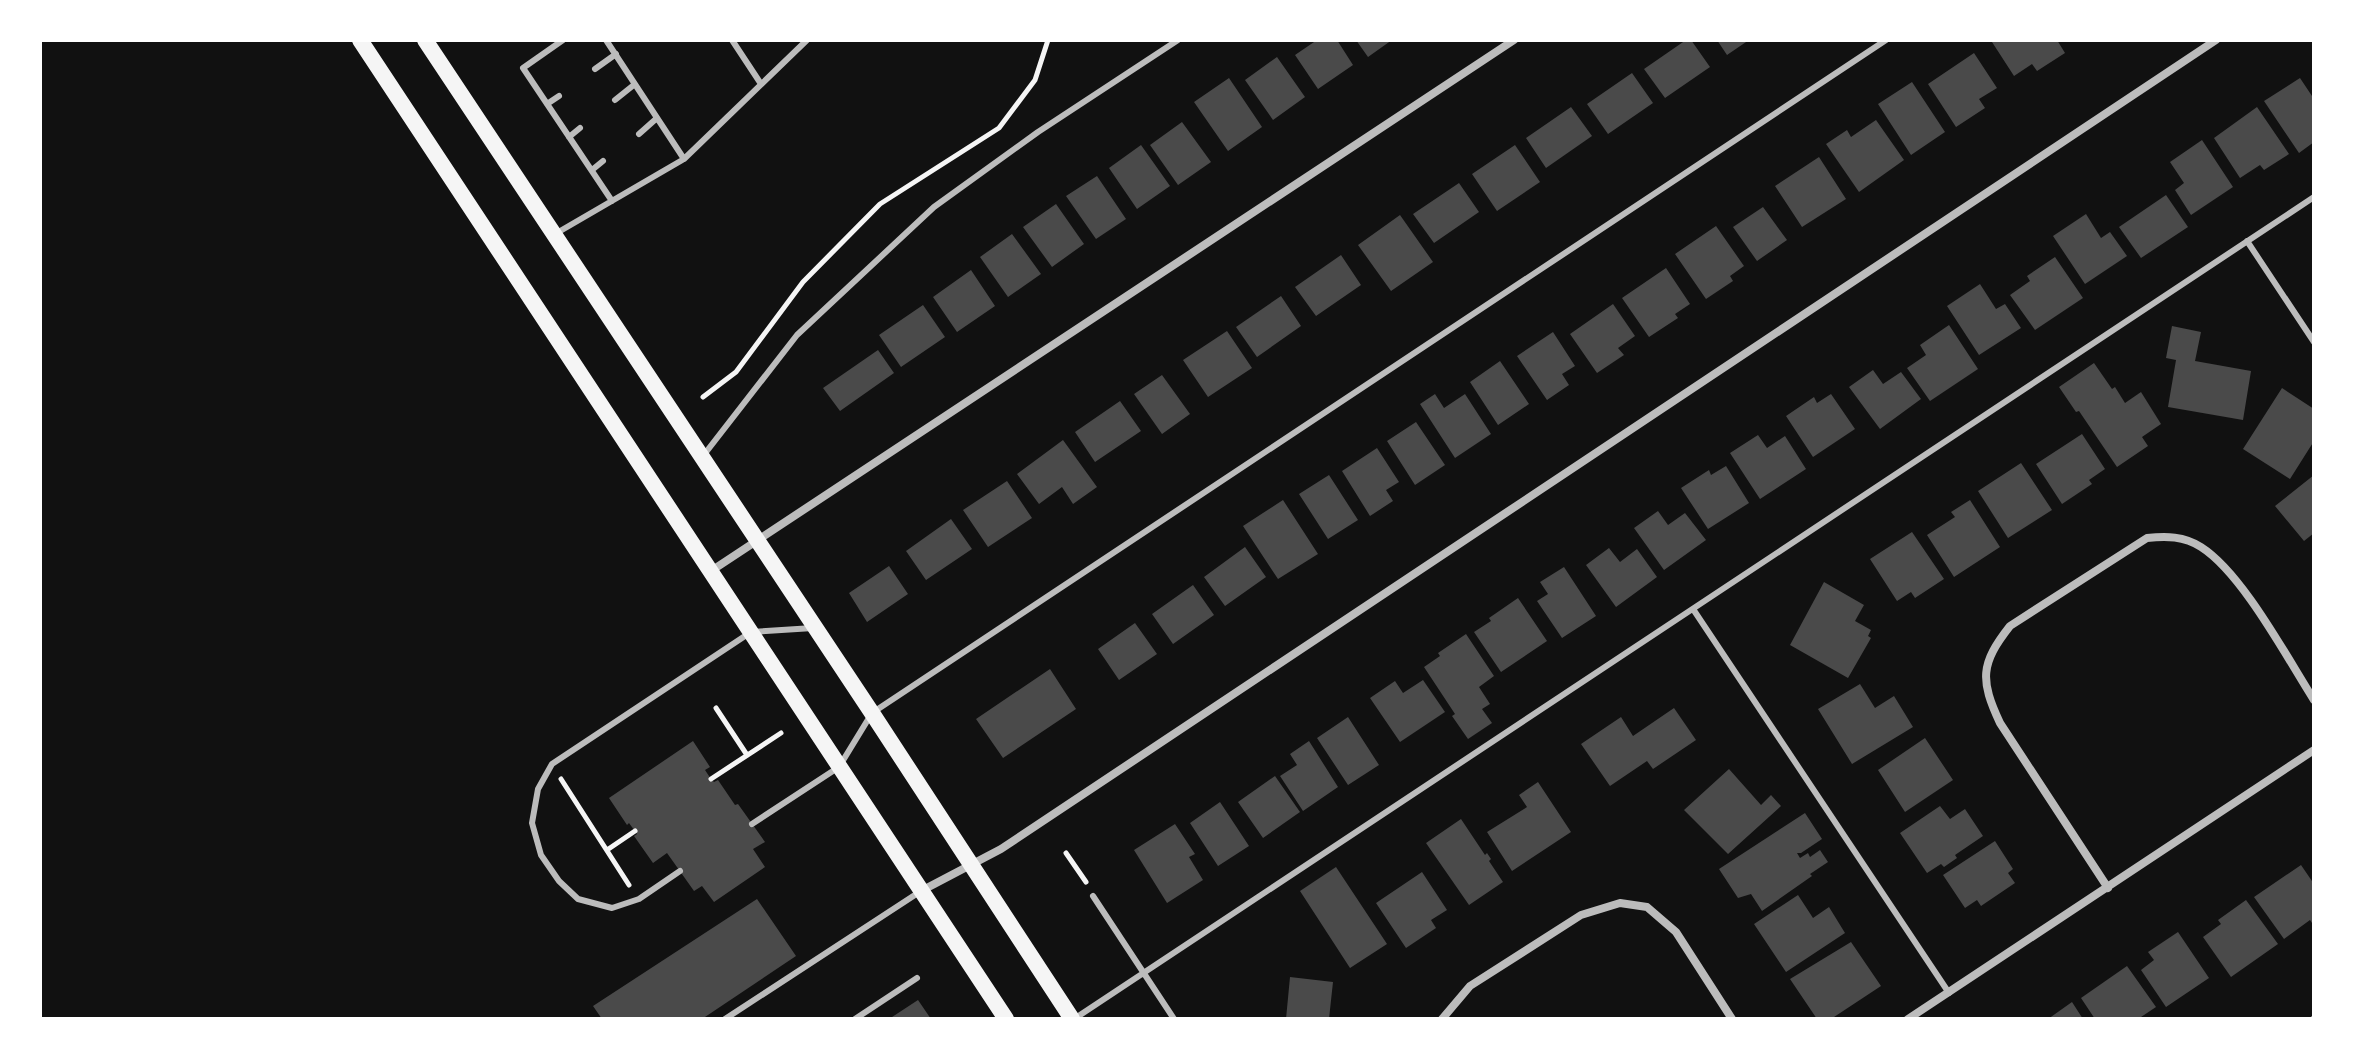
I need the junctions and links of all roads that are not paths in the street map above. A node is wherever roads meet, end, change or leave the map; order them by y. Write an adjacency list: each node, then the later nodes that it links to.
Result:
1 (360, 40): 32 (main road)
2 (425, 40): 27 (main road)
3 (563, 40): 17 (lane)
4 (606, 40): 11 (lane)
5 (732, 40): 14 (lane)
6 (807, 40): 14 (lane)
7 (1178, 40): 30 (lane)
8 (1514, 40): 31 (street)
9 (1886, 40): 37 (lane)
10 (2216, 40): 41 (street)
11 (616, 54): 12 (lane); 13 (lane)
12 (595, 69)
13 (635, 84): 16 (lane); 18 (lane)
14 (761, 84): 22 (lane)
15 (559, 96): 17 (lane)
16 (615, 100)
17 (547, 104): 21 (lane)
18 (657, 118): 20 (lane); 22 (lane)
19 (580, 128): 21 (lane)
20 (639, 134)
21 (569, 137): 24 (lane)
22 (684, 159): 26 (lane)
23 (603, 161): 24 (lane)
24 (592, 170): 26 (lane)
25 (2314, 197): 28 (lane)
26 (612, 201): 27 (lane)
27 (555, 235): 30 (main road)
28 (2247, 241): 29 (lane); 33 (lane)
29 (2314, 342)
30 (703, 457): 31 (main road)
31 (758, 540): 32 (street); 34 (main road)
32 (711, 571): 35 (main road)
33 (1693, 609): 46 (lane); 48 (lane)
34 (816, 628): 35 (lane); 37 (main road)
35 (751, 632): 39 (main road); 42 (lane)
36 (2314, 700): 43 (street)
37 (872, 713): 39 (lane); 41 (main road)
38 (2314, 750): 43 (street)
39 (839, 767): 40 (lane); 44 (main road)
40 (752, 824)
41 (972, 866): 44 (street); 52 (main road)
42 (680, 871)
43 (2108, 888): 48 (street)
44 (921, 891): 49 (lane); 51 (main road)
45 (1093, 896): 46 (lane)
46 (1144, 973): 52 (lane); 53 (lane)
47 (917, 978): 50 (lane)
48 (1949, 993): 56 (street)
49 (725, 1019)
50 (855, 1019)
51 (1006, 1019)
52 (1073, 1019)
53 (1174, 1019)
54 (1442, 1019): 55 (street)
55 (1732, 1019)
56 (1908, 1019)

